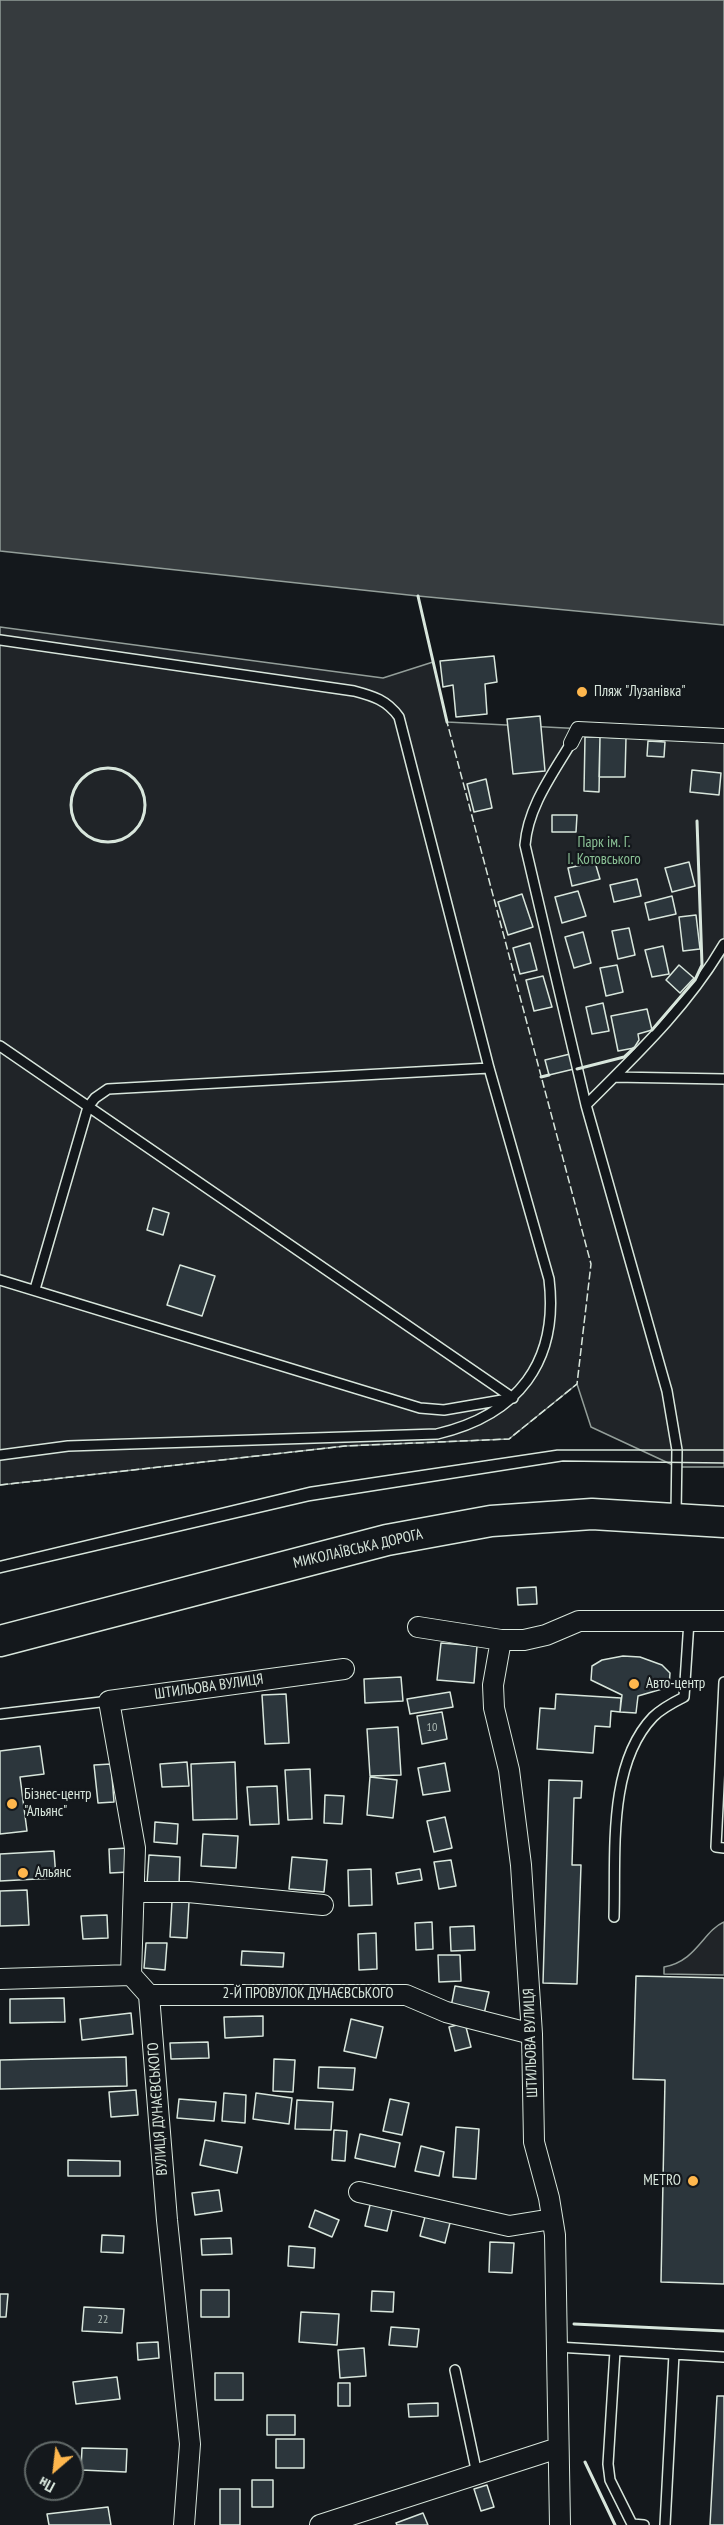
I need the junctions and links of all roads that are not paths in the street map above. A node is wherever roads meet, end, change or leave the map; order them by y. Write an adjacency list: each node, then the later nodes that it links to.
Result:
1 (0, 640): 6 (lane)
2 (724, 736): 3 (street)
3 (571, 743): 9 (lane)
4 (724, 944): 7 (lane)
5 (0, 1046): 10 (lane)
6 (489, 1068): 10 (lane); 13 (lane)
7 (614, 1077): 8 (lane); 9 (lane)
8 (724, 1079)
9 (586, 1105): 15 (lane)
10 (88, 1107): 12 (lane); 13 (lane)
11 (0, 1280): 12 (lane)
12 (34, 1289): 13 (lane)
13 (513, 1398): 14 (lane)
14 (0, 1455)
15 (676, 1519): 16 (main road, МИКОЛАЇВСЬКА ДОРОГА); 21 (main road, МИКОЛАЇВСЬКА ДОРОГА)
16 (724, 1522)
17 (689, 1621): 18 (street); 20 (street); 29 (lane)
18 (724, 1622)
19 (418, 1627): 20 (street)
20 (501, 1640): 33 (street, ШТИЛЬОВА ВУЛИЦЯ)
21 (0, 1641)
22 (344, 1669): 24 (street, ШТИЛЬОВА ВУЛИЦЯ)
23 (724, 1682): 26 (lane)
24 (109, 1701): 25 (lane); 27 (street)
25 (0, 1714)
26 (724, 1848)
27 (135, 1892): 28 (street); 30 (street)
28 (323, 1905)
29 (614, 1917)
30 (131, 1975): 31 (street); 32 (street)
31 (0, 1979)
32 (149, 1995): 33 (street, 2-Й ПРОВУЛОК ДУНАЄВСЬКОГО); 43 (street, ВУЛИЦЯ ДУНАЄВСЬКОГО)
33 (532, 2034): 35 (street, ШТИЛЬОВА ВУЛИЦЯ)
34 (359, 2192): 35 (street)
35 (552, 2219): 36 (street, ШТИЛЬОВА ВУЛИЦЯ)
36 (557, 2347): 37 (lane); 41 (street, ШТИЛЬОВА ВУЛИЦЯ)
37 (615, 2351): 38 (lane); 46 (lane)
38 (674, 2354): 39 (lane); 47 (lane)
39 (724, 2357)
40 (455, 2370): 42 (lane)
41 (558, 2448): 42 (street); 45 (street, ШТИЛЬОВА ВУЛИЦЯ)
42 (477, 2474): 44 (street)
43 (184, 2525)
44 (320, 2525)
45 (560, 2525)
46 (644, 2525)
47 (665, 2525)

